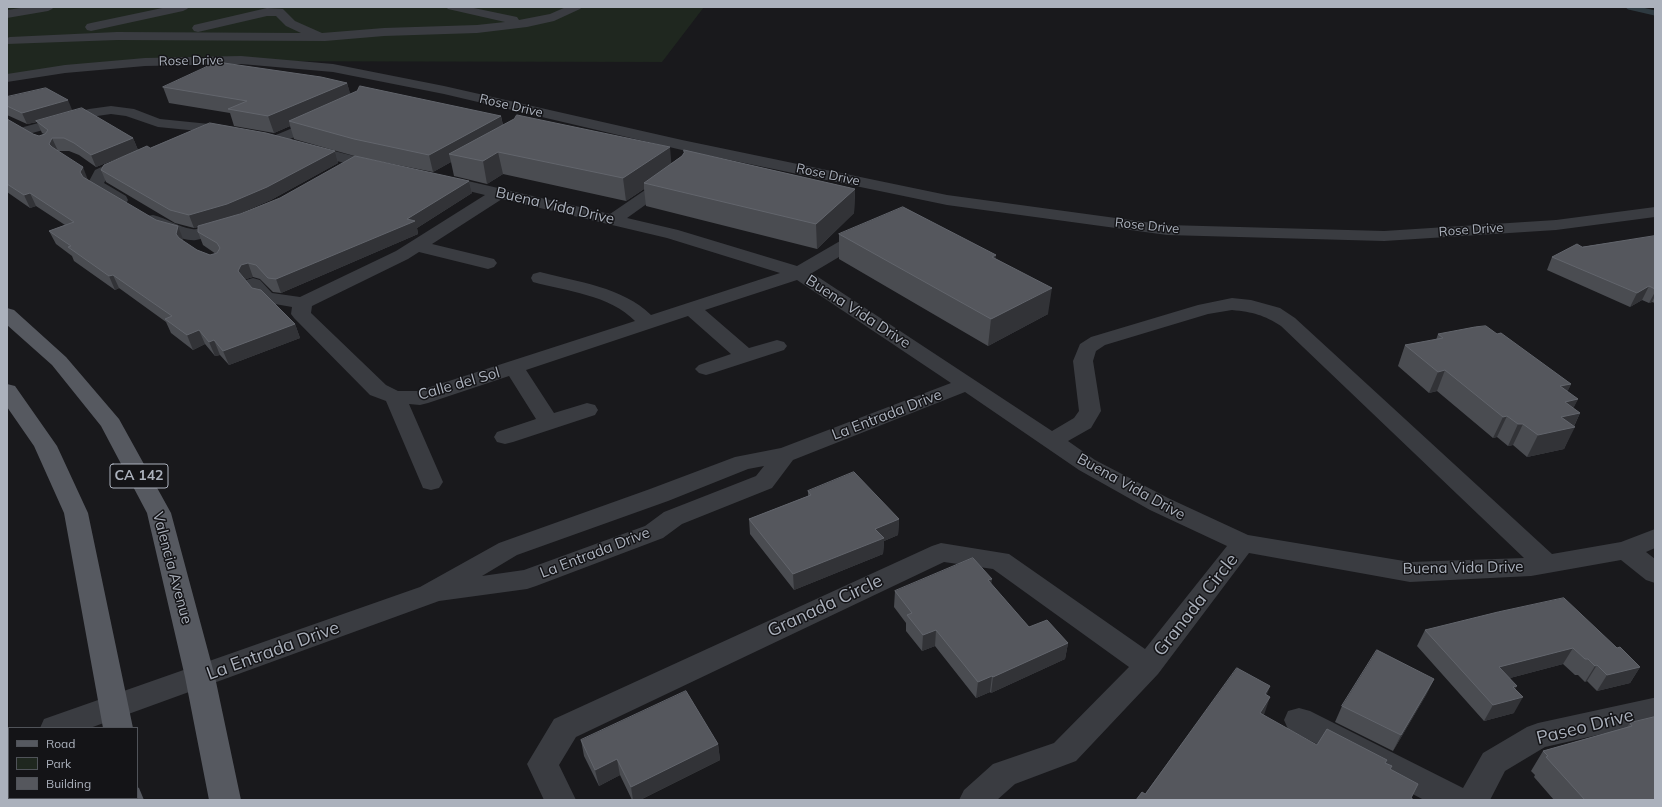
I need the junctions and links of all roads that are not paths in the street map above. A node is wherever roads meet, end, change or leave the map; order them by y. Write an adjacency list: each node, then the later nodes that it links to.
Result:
1 (48, 7): 6 (street)
2 (183, 7): 13 (street)
3 (452, 7): 8 (street)
4 (576, 7): 8 (street)
5 (279, 12): 7 (street); 11 (street); 12 (street)
6 (7, 14)
7 (191, 21)
8 (527, 23): 12 (street)
9 (176, 24): 10 (street)
10 (117, 36): 11 (street); 13 (street)
11 (170, 37): 12 (street)
12 (325, 37)
13 (9, 41)
14 (7, 78): 27 (street, Rose Drive)
15 (330, 116): 17 (street)
16 (193, 127): 17 (street); 18 (street); 19 (street)
17 (260, 136): 21 (street)
18 (44, 142)
19 (172, 142)
20 (146, 153): 29 (street)
21 (356, 162): 23 (street); 24 (street)
22 (457, 167): 26 (street, Buena Vida Drive)
23 (392, 170)
24 (336, 173)
25 (677, 175): 28 (street)
26 (500, 193): 28 (street, Buena Vida Drive); 31 (street)
27 (1655, 212)
28 (613, 220): 33 (street, Buena Vida Drive)
29 (238, 222)
30 (875, 229): 33 (street, Calle del Sol)
31 (417, 246): 32 (street); 36 (street)
32 (488, 263)
33 (799, 273): 37 (street, Calle del Sol); 44 (street, Buena Vida Drive)
34 (540, 278): 39 (street)
35 (253, 284): 36 (street)
36 (303, 304): 46 (street, Calle del Sol)
37 (692, 309): 39 (street, Calle del Sol); 41 (street)
38 (7, 314): 60 (main road, Valencia Avenue / CA 142)
39 (648, 323): 42 (street, Calle del Sol)
40 (777, 346): 41 (street)
41 (745, 356): 43 (street)
42 (514, 367): 46 (street, Calle del Sol); 48 (street)
43 (706, 369)
44 (967, 384): 50 (street, Buena Vida Drive); 51 (street, La Entrada Drive)
45 (7, 391): 62 (main road)
46 (394, 397): 52 (street)
47 (587, 410): 48 (street)
48 (549, 423): 49 (street)
49 (505, 437)
50 (1052, 441): 54 (street, Buena Vida Drive); 56 (street)
51 (785, 455): 58 (street, La Entrada Drive); 58 (street, La Entrada Drive)
52 (431, 482)
53 (1655, 538): 55 (street, Buena Vida Drive)
54 (1243, 543): 56 (street, Buena Vida Drive); 59 (street, Granada Circle)
55 (1626, 550): 56 (street, Buena Vida Drive); 57 (street)
56 (1547, 564)
57 (1655, 573)
58 (430, 594): 60 (street, La Entrada Drive)
59 (1148, 666): 66 (street, Granada Circle); 67 (street, Granada Circle)
60 (200, 677): 62 (street, La Entrada Drive); 65 (main road, Valencia Avenue / CA 142)
61 (1653, 710): 69 (street, Paseo Drive)
62 (116, 717): 64 (street, La Entrada Drive)
63 (1299, 720): 68 (street)
64 (61, 727)
65 (225, 800)
66 (560, 800)
67 (975, 800)
68 (1455, 800)
69 (1473, 800)

